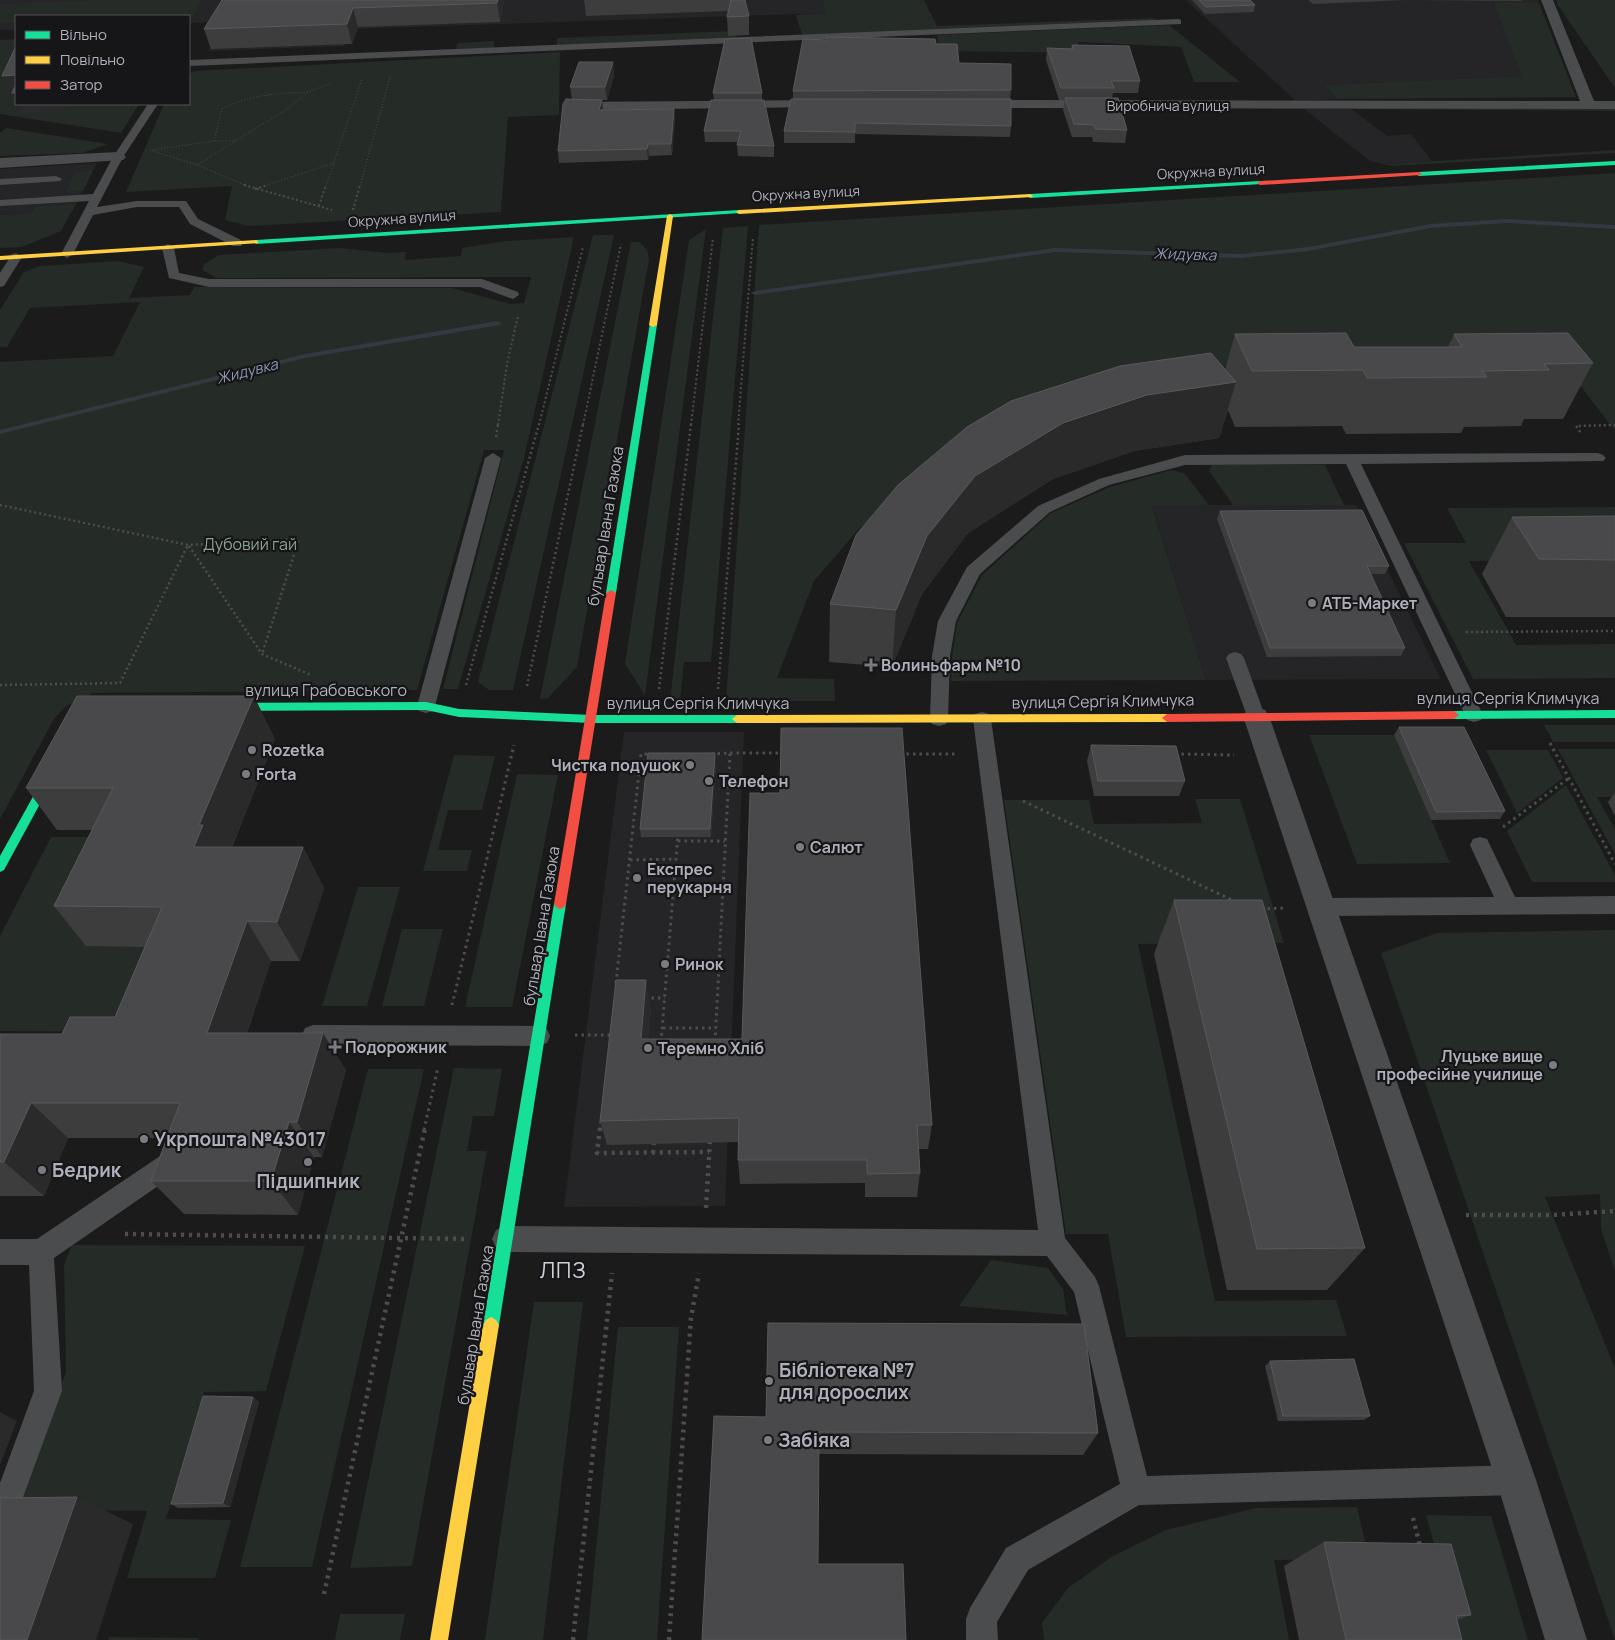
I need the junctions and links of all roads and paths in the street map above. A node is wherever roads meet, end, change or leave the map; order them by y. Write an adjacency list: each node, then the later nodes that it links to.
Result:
1 (1546, 0): 10 (street)
2 (1178, 22): 3 (lane)
3 (190, 63)
4 (354, 78): 18 (path)
5 (334, 82): 6 (path)
6 (308, 92): 13 (path); 14 (path)
7 (836, 104): 12 (street)
8 (964, 104): 10 (street, Виробнича вулиця)
9 (152, 105): 15 (lane)
10 (1589, 105): 11 (street, Виробнича вулиця)
11 (1615, 105)
12 (571, 106)
13 (214, 141): 14 (path); 20 (path)
14 (238, 141): 20 (path)
15 (118, 157): 16 (street); 24 (lane)
16 (67, 160): 17 (street); 21 (lane)
17 (0, 163)
18 (334, 163): 23 (path); 27 (path)
19 (1615, 163): 30 (street, Окружна вулиця)
20 (197, 165): 23 (path)
21 (56, 179): 22 (lane); 25 (lane)
22 (0, 182)
23 (254, 189): 27 (path)
24 (97, 197): 25 (lane); 29 (lane)
25 (44, 200): 26 (lane)
26 (0, 203)
27 (319, 206): 28 (path)
28 (335, 211)
29 (89, 212): 34 (lane); 37 (lane)
30 (670, 216): 34 (street, Окружна вулиця); 62 (street, бульвар Івана Газюка)
31 (753, 233): 53 (path)
32 (623, 235): 60 (path)
33 (714, 236): 63 (path)
34 (237, 243): 36 (street, Окружна вулиця)
35 (583, 244): 56 (path)
36 (168, 248): 37 (street, Окружна вулиця); 41 (lane)
37 (67, 254): 38 (street, Окружна вулиця)
38 (16, 257): 39 (street, Окружна вулиця); 40 (lane)
39 (0, 258)
40 (0, 283)
41 (513, 295): 42 (path)
42 (493, 458): 54 (lane)
43 (1598, 458): 44 (lane)
44 (1351, 459): 48 (lane); 64 (lane)
45 (0, 505): 46 (path)
46 (188, 545): 49 (path); 49 (path); 52 (path)
47 (1615, 631): 48 (path)
48 (1434, 632): 59 (lane)
49 (262, 654): 51 (path)
50 (1236, 658): 61 (lane)
51 (315, 677)
52 (0, 685)
53 (717, 694)
54 (426, 706): 55 (street, вулиця Грабовського); 56 (street, вулиця Грабовського)
55 (208, 707)
56 (459, 713): 60 (street, вулиця Грабовського)
57 (1534, 714): 58 (street, вулиця Сергія Климчука); 59 (street, вулиця Сергія Климчука); 75 (path)
58 (1615, 714)
59 (1474, 715): 61 (street, вулиця Сергія Климчука)
60 (521, 716): 62 (street, вулиця Грабовського); 97 (path)
61 (1256, 716): 65 (street, вулиця Сергія Климчука); 73 (street)
62 (591, 719): 63 (street, вулиця Сергія Климчука); 98 (street, бульвар Івана Газюка)
63 (655, 719): 64 (street, вулиця Сергія Климчука)
64 (939, 719): 65 (street, вулиця Сергія Климчука)
65 (982, 719): 71 (lane)
66 (730, 753): 67 (path); 69 (path); 79 (path)
67 (789, 753)
68 (659, 754): 82 (path)
69 (703, 754)
70 (898, 754): 71 (path)
71 (986, 754): 76 (lane)
72 (1173, 754): 73 (path)
73 (1269, 755): 88 (street)
74 (61, 756): 84 (street)
75 (1569, 778): 80 (path); 83 (path)
76 (991, 786): 85 (path); 113 (lane)
77 (678, 832): 78 (path)
78 (678, 841): 79 (path); 81 (path)
79 (724, 841): 95 (path)
80 (1480, 845): 86 (lane)
81 (676, 859): 82 (path); 92 (path)
82 (630, 860): 90 (path)
83 (1615, 864)
84 (0, 866)
85 (1243, 905)
86 (1508, 905): 87 (lane); 88 (lane)
87 (1615, 905)
88 (1322, 908): 89 (path); 108 (street)
89 (1252, 909)
90 (616, 988)
91 (640, 998): 92 (path)
92 (665, 998): 94 (path)
93 (612, 1026): 99 (path)
94 (662, 1028): 95 (path); 100 (path)
95 (715, 1028): 101 (path)
96 (313, 1035): 97 (lane)
97 (445, 1035): 98 (lane); 110 (path)
98 (539, 1036): 111 (street, бульвар Івана Газюка)
99 (610, 1045)
100 (661, 1047)
101 (714, 1047)
102 (602, 1114): 105 (path)
103 (710, 1133): 105 (path)
104 (654, 1134): 105 (path)
105 (653, 1153)
106 (179, 1158): 109 (lane)
107 (1615, 1211): 108 (path)
108 (1426, 1215): 117 (street)
109 (65, 1234): 110 (path); 115 (lane)
110 (401, 1238): 111 (path); 122 (path)
111 (505, 1240): 112 (lane); 123 (street, бульвар Івана Газюка)
112 (616, 1240): 113 (lane); 124 (path)
113 (1053, 1244): 119 (lane)
114 (0, 1252): 115 (lane)
115 (41, 1252): 120 (lane)
116 (691, 1318): 125 (path)
117 (1516, 1480): 118 (lane); 127 (street)
118 (1404, 1483): 119 (lane); 121 (path)
119 (1136, 1491): 126 (lane)
120 (5, 1509)
121 (1421, 1548)
122 (324, 1594)
123 (439, 1640)
124 (573, 1640)
125 (669, 1640)
126 (982, 1640)
127 (1566, 1640)

